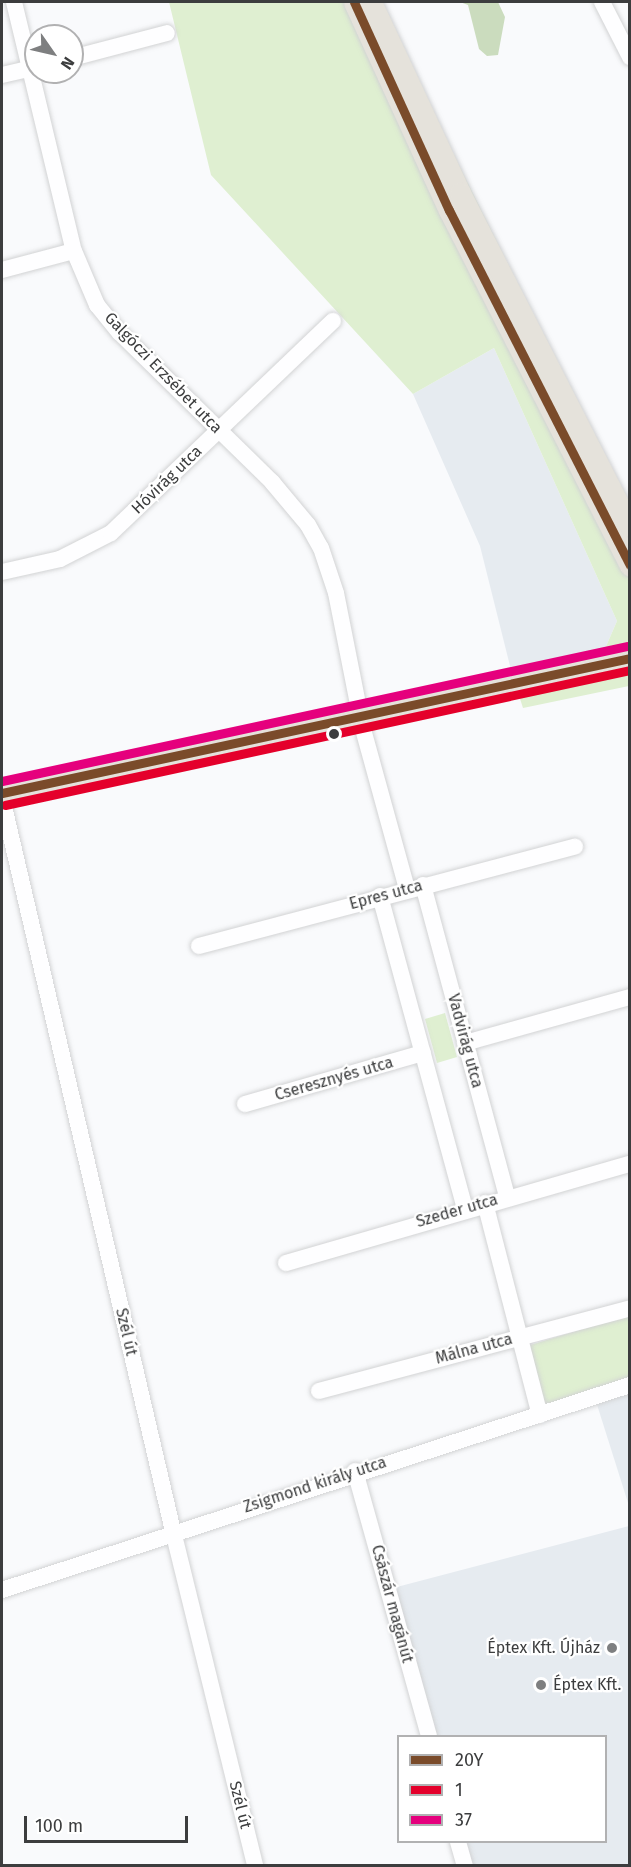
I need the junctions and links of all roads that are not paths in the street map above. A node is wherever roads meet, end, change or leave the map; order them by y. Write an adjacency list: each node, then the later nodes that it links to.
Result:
1 (14, 2): 6 (street, Galgóczi Erzsébet utca)
2 (354, 2): 17 (main road)
3 (371, 2): 16 (main road)
4 (602, 2): 8 (street)
5 (167, 33): 7 (street)
6 (24, 37)
7 (84, 55)
8 (630, 57)
9 (24, 70): 10 (street)
10 (2, 75)
11 (37, 84): 12 (street, Galgóczi Erzsébet utca)
12 (74, 251): 13 (street); 15 (street, Galgóczi Erzsébet utca)
13 (2, 270)
14 (333, 321): 15 (street, Hóvirág utca)
15 (219, 430): 18 (street, Hóvirág utca); 20 (street, Galgóczi Erzsébet utca)
16 (630, 526)
17 (630, 566)
18 (2, 572)
19 (625, 663): 20 (main road)
20 (362, 716): 21 (main road); 24 (street, Vadvirág utca)
21 (2, 793)
22 (2, 798): 42 (street, Szél út)
23 (575, 847): 24 (street, Epres utca)
24 (415, 887): 25 (street, Epres utca); 28 (street, Vadvirág utca)
25 (380, 896): 26 (street, Epres utca); 29 (street)
26 (199, 946)
27 (630, 997): 28 (street)
28 (465, 1043): 32 (street, Vadvirág utca)
29 (423, 1053): 30 (street, Cseresznyés utca); 34 (street)
30 (245, 1104)
31 (630, 1164): 32 (street, Szeder utca)
32 (507, 1197): 33 (street, Szeder utca)
33 (485, 1203): 34 (street, Szeder utca); 37 (street)
34 (465, 1208): 35 (street, Szeder utca)
35 (285, 1263)
36 (630, 1308): 37 (street, Málna utca)
37 (523, 1336): 39 (street, Málna utca); 40 (street)
38 (630, 1385): 40 (street, Zsigmond király utca)
39 (319, 1391)
40 (540, 1415): 41 (street, Zsigmond király utca)
41 (355, 1471): 42 (street, Zsigmond király utca); 44 (street, Császár magánút)
42 (172, 1531): 43 (street, Zsigmond király utca); 46 (street, Szél út)
43 (2, 1590)
44 (428, 1735)
45 (458, 1843): 47 (street)
46 (255, 1866)
47 (465, 1866)

